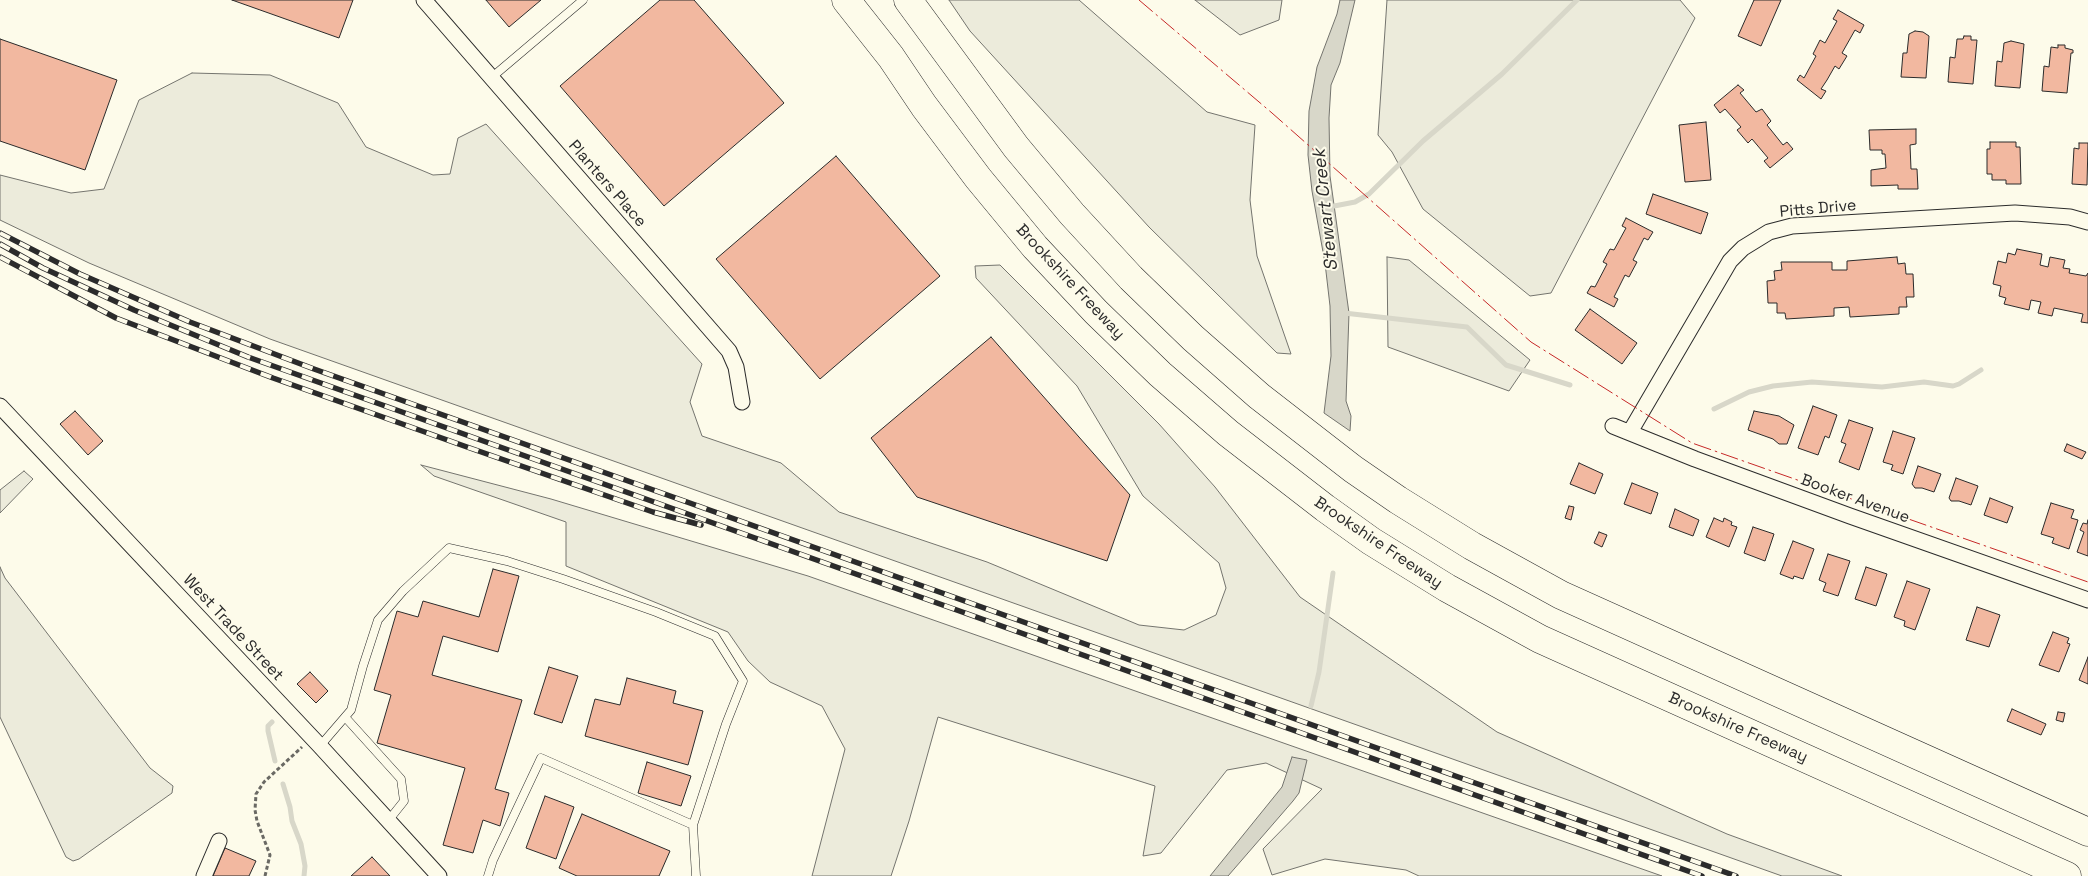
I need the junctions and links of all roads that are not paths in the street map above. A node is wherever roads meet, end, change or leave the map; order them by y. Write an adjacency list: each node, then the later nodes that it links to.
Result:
1 (424, 0): 5 (street, Planters Place)
2 (583, 0): 5 (lane)
3 (846, 0): 22 (highway, Brookshire Freeway)
4 (908, 0): 16 (highway)
5 (492, 78): 7 (street, Planters Place)
6 (2088, 222): 10 (street, Pitts Drive)
7 (742, 402)
8 (0, 406): 13 (street, West Trade Street)
9 (1613, 426): 10 (street, Booker Avenue)
10 (1630, 432): 11 (street, Booker Avenue)
11 (2088, 600)
12 (345, 717): 13 (lane); 14 (lane); 15 (lane)
13 (316, 742): 14 (street, West Trade Street)
14 (388, 821): 19 (street, West Trade Street)
15 (693, 825): 20 (lane); 21 (lane)
16 (2088, 832)
17 (219, 841): 18 (street)
18 (204, 876)
19 (439, 876)
20 (488, 876)
21 (696, 876)
22 (2066, 876)

